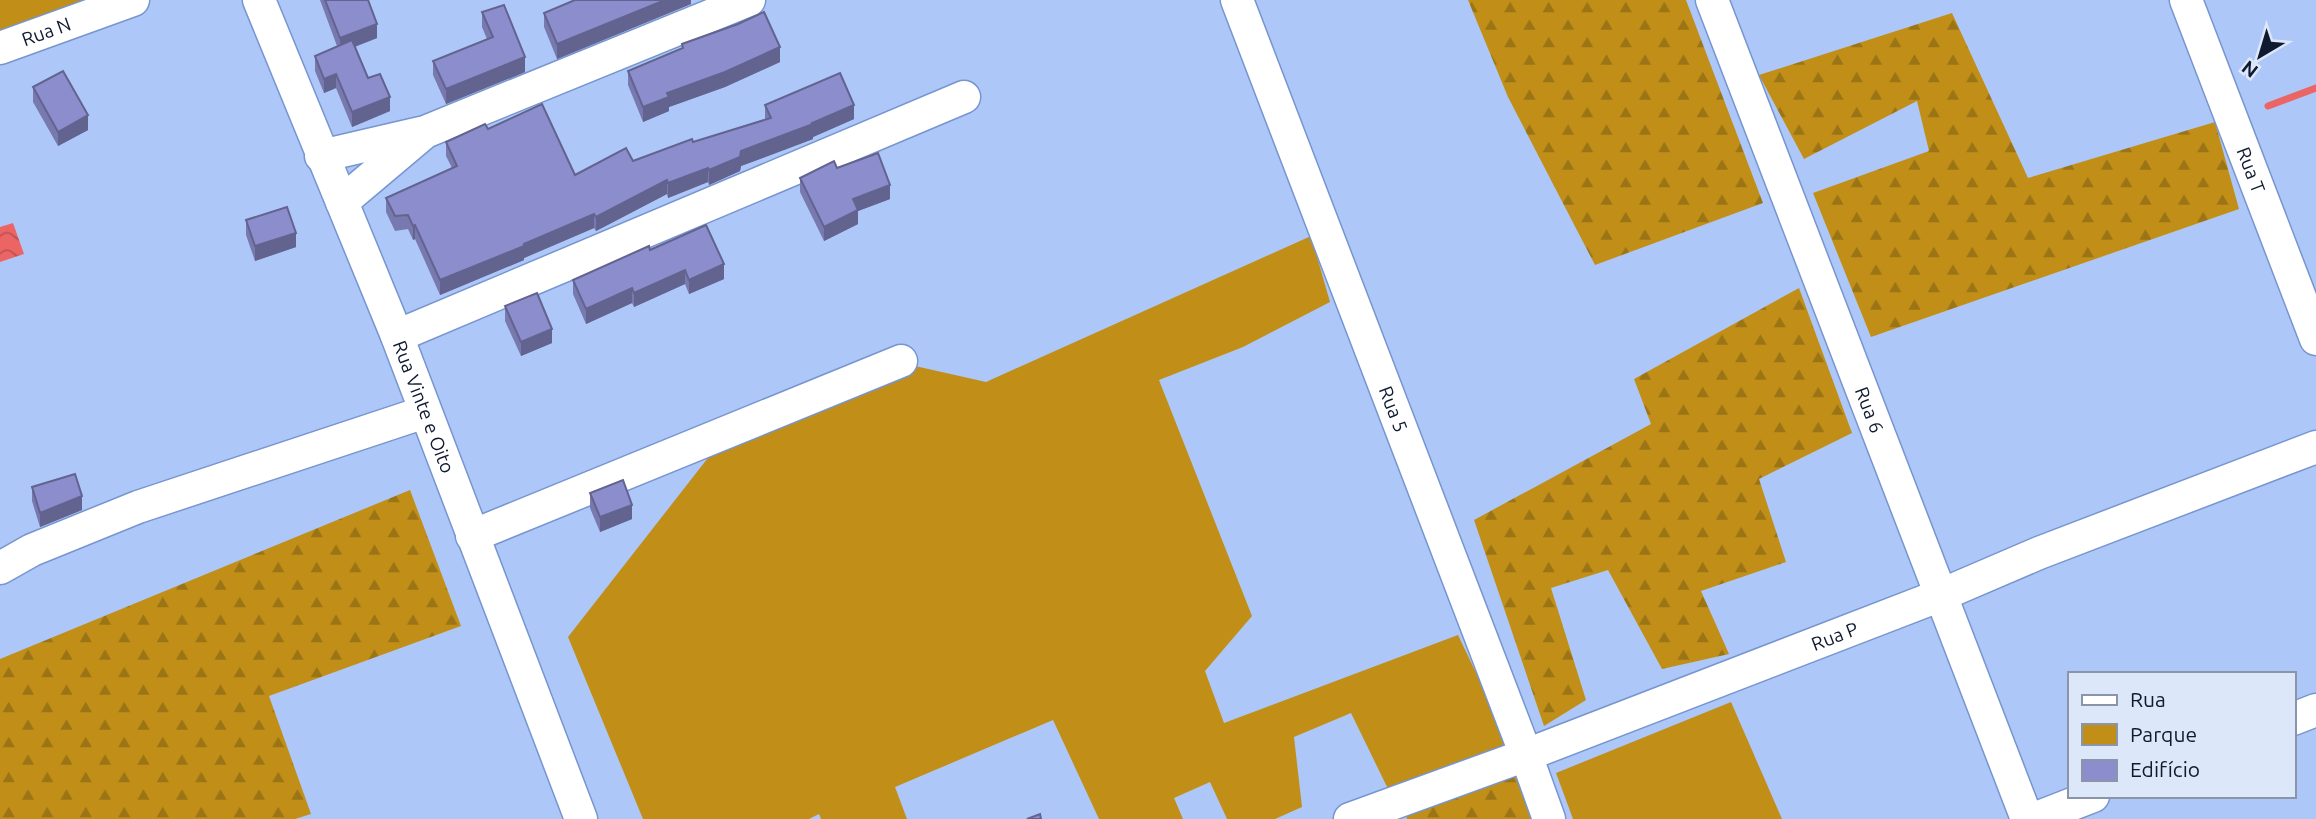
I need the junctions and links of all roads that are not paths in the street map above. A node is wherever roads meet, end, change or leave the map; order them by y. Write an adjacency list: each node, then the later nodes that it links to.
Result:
1 (133, 0): 7 (street, Rua N)
2 (259, 0): 10 (street, Rua Vinte e Oito)
3 (749, 0): 9 (street)
4 (1237, 0): 22 (street, Rua 5)
5 (1712, 0): 19 (street, Rua 6)
6 (2186, 0): 13 (street, Rua T)
7 (0, 48)
8 (964, 97): 12 (street)
9 (425, 132): 10 (street); 11 (street)
10 (321, 156): 11 (street, Rua Vinte e Oito)
11 (342, 202): 12 (street, Rua Vinte e Oito)
12 (397, 336): 15 (street, Rua Vinte e Oito)
13 (2316, 339)
14 (901, 361): 17 (street)
15 (425, 412): 17 (street, Rua Vinte e Oito); 18 (street)
16 (2316, 447): 19 (street, Rua P)
17 (472, 536): 24 (street, Rua Vinte e Oito)
18 (0, 568)
19 (1941, 595): 22 (street, Rua P); 27 (street, Rua 6)
20 (2316, 710): 21 (street)
21 (2295, 718)
22 (1526, 755): 25 (street, Rua P); 26 (street, Rua 5)
23 (2088, 798): 28 (street)
24 (581, 819)
25 (1350, 819)
26 (1549, 819)
27 (2027, 819)
28 (2034, 819)

